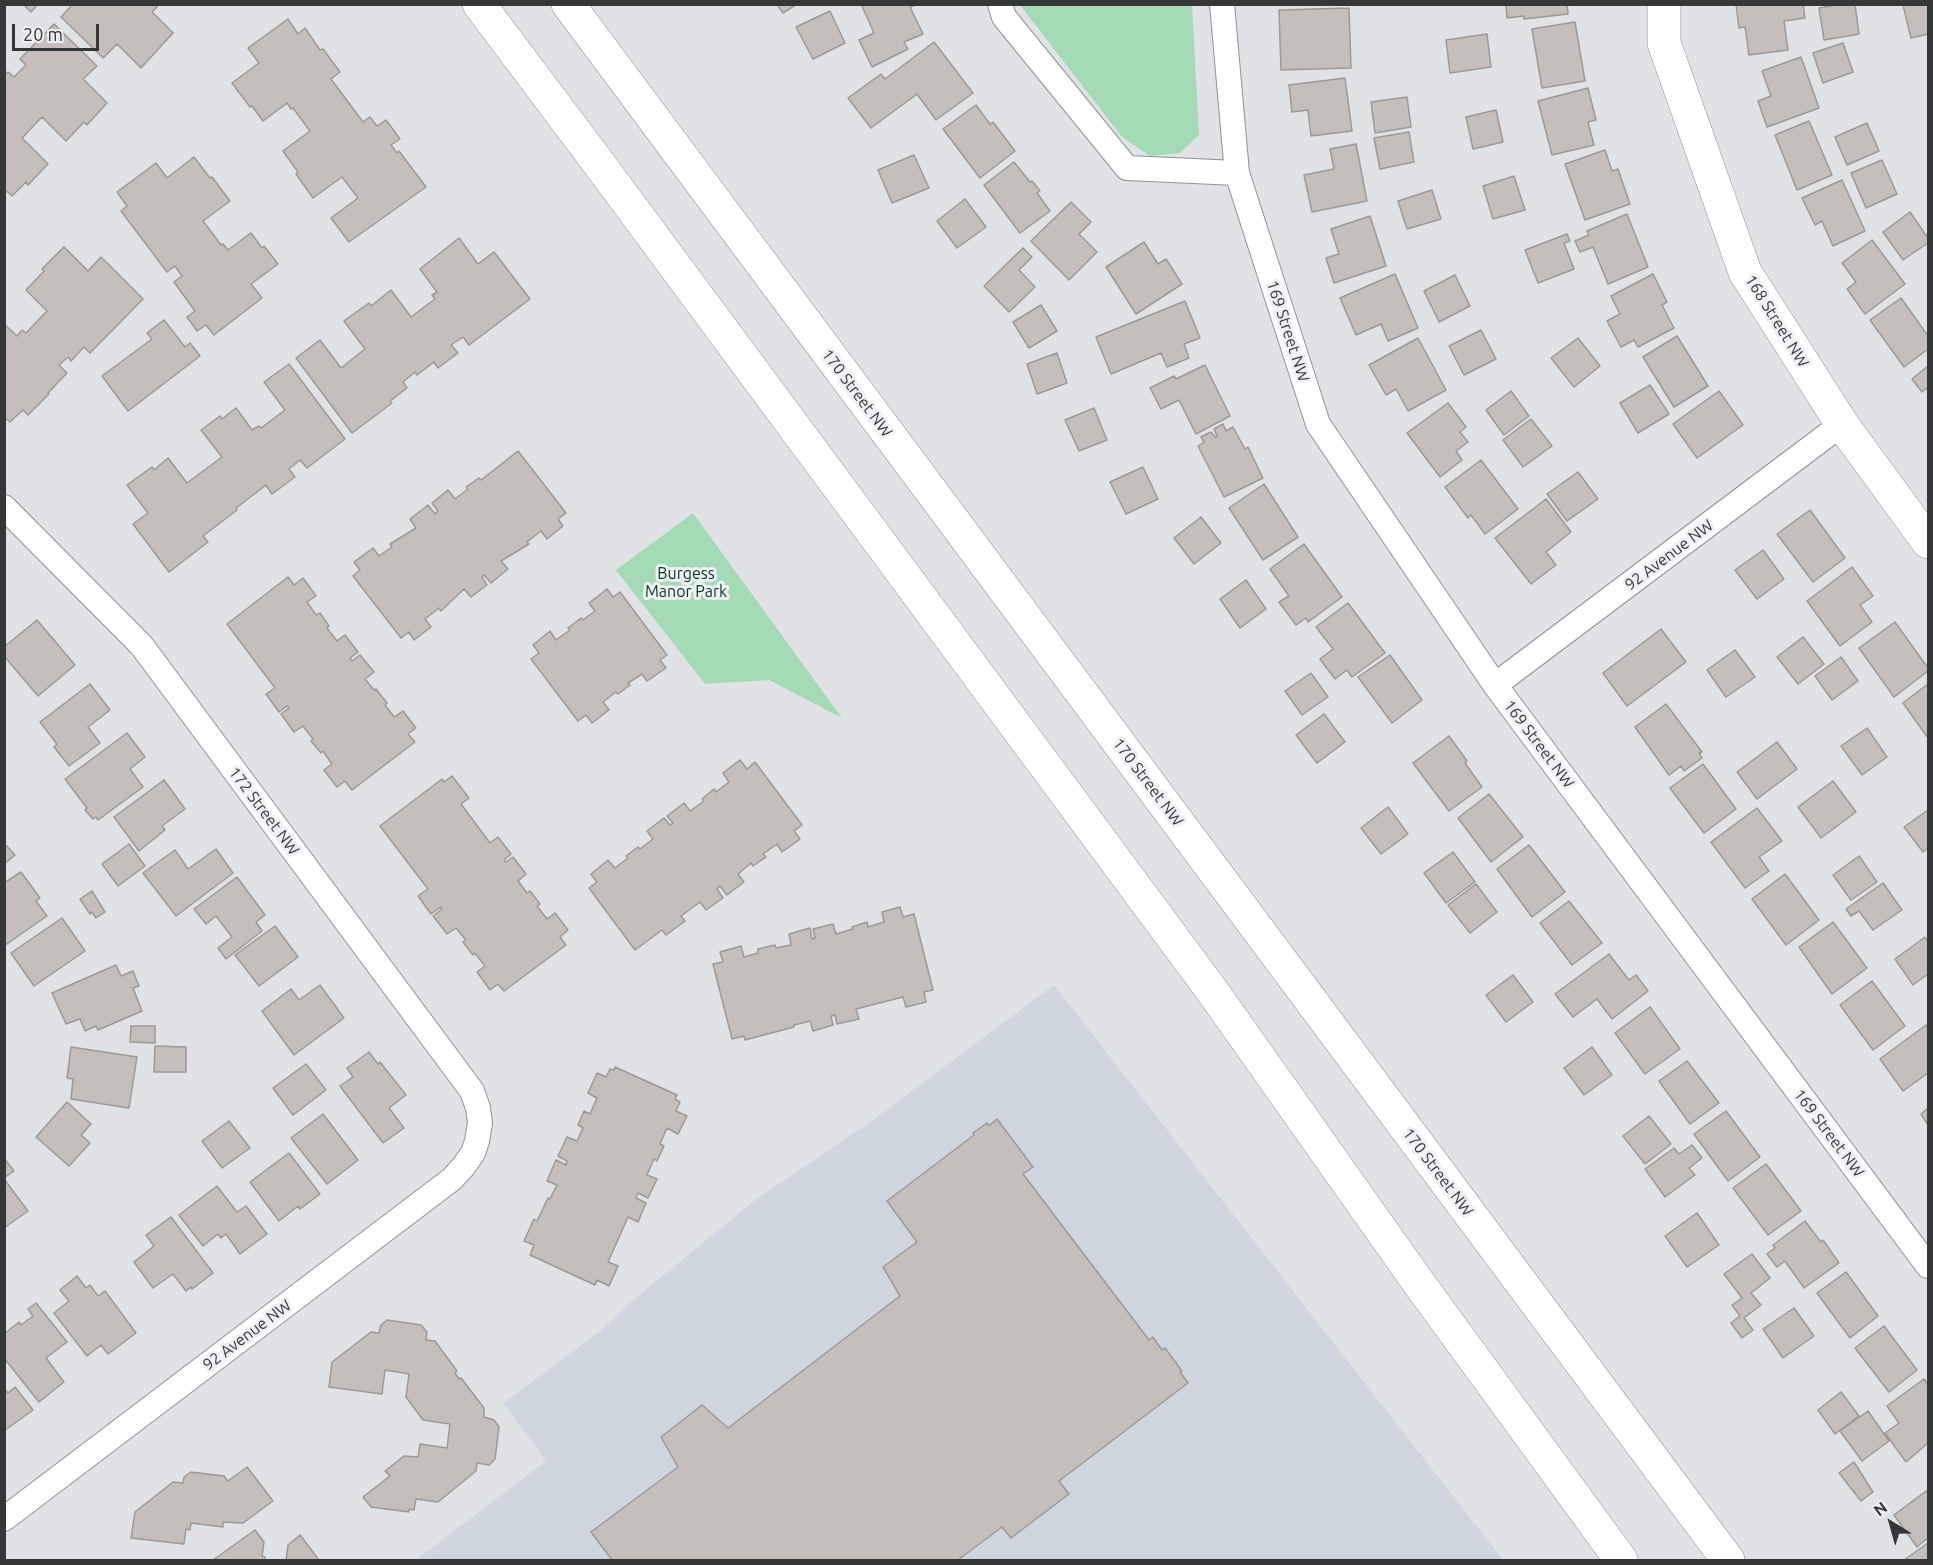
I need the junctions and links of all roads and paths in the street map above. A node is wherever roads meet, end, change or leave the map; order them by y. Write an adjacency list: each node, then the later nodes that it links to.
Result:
1 (478, 4): 14 (main road)
2 (568, 4): 15 (main road, 170 Street NW)
3 (1000, 4): 6 (street)
4 (1222, 4): 6 (street, 169 Street NW)
5 (1664, 4): 7 (main road, 168 Street NW)
6 (1237, 173): 10 (street, 169 Street NW)
7 (1842, 424): 9 (main road, 168 Street NW); 10 (street, 92 Avenue NW)
8 (4, 507): 11 (street, 172 Street NW)
9 (1929, 542)
10 (1495, 685): 12 (street, 169 Street NW)
11 (477, 1141): 13 (street, 92 Avenue NW)
12 (1929, 1266)
13 (4, 1519)
14 (1621, 1560)
15 (1728, 1560)

